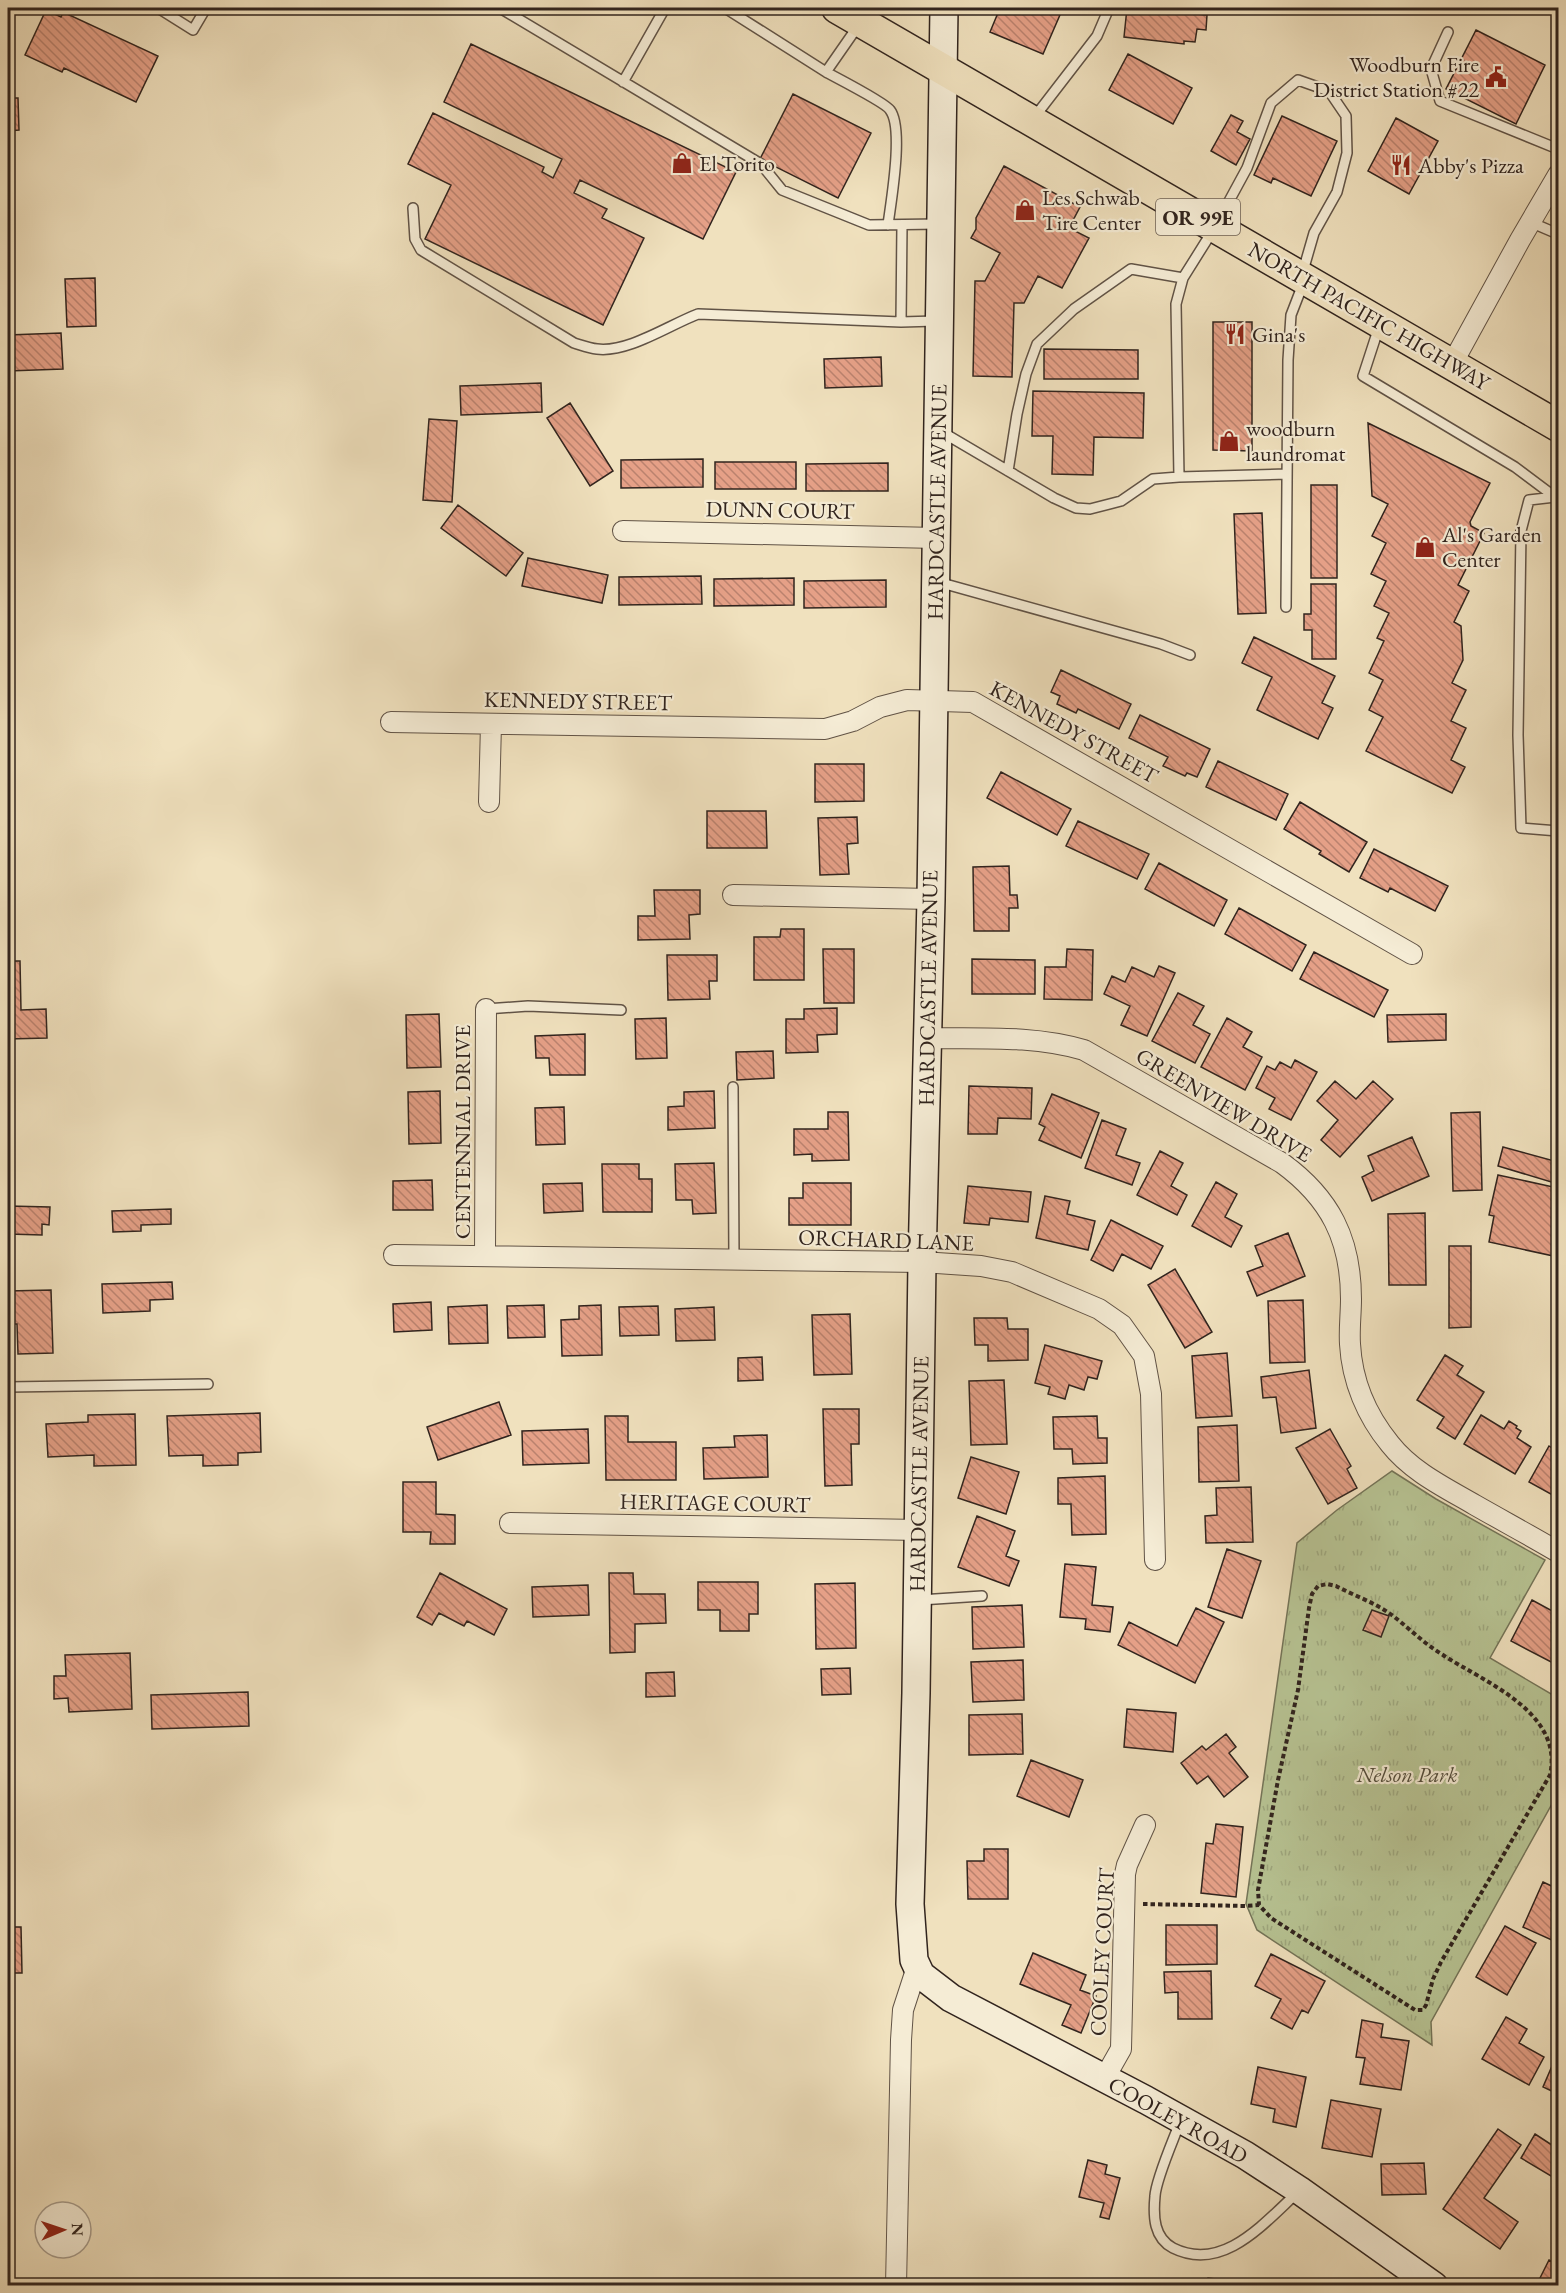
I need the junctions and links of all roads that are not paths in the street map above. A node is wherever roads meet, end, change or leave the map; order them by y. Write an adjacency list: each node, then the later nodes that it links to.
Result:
1 (158, 8): 2 (lane)
2 (206, 8)
3 (500, 8): 12 (lane)
4 (665, 8): 12 (lane)
5 (725, 8): 11 (lane)
6 (944, 8): 10 (street, HARDCASTLE AVENUE)
7 (1109, 8): 13 (lane)
8 (849, 14): 10 (main road, NORTH PACIFIC HIGHWAY / OR 99E); 11 (lane)
9 (1448, 32): 14 (lane)
10 (944, 69): 13 (main road, NORTH PACIFIC HIGHWAY / OR 99E); 18 (street, HARDCASTLE AVENUE)
11 (826, 72): 19 (lane)
12 (623, 82): 19 (lane)
13 (1032, 121): 21 (main road, NORTH PACIFIC HIGHWAY / OR 99E)
14 (1558, 149)
15 (1558, 175): 17 (street)
16 (413, 208): 26 (lane)
17 (1530, 222): 22 (lane); 28 (street)
18 (941, 224): 20 (lane); 25 (street, HARDCASTLE AVENUE)
19 (888, 225): 20 (lane)
20 (902, 225): 26 (lane)
21 (1215, 226): 23 (lane); 24 (main road, NORTH PACIFIC HIGHWAY / OR 99E); 24 (lane)
22 (1558, 234)
23 (1183, 278): 31 (lane); 33 (lane)
24 (1303, 278): 27 (main road, NORTH PACIFIC HIGHWAY / OR 99E); 32 (lane)
25 (940, 321): 26 (lane); 30 (street, HARDCASTLE AVENUE)
26 (901, 322)
27 (1380, 322): 28 (main road, NORTH PACIFIC HIGHWAY / OR 99E); 34 (lane)
28 (1452, 364): 29 (main road, NORTH PACIFIC HIGHWAY / OR 99E)
29 (1558, 426)
30 (938, 430): 31 (lane); 36 (street, HARDCASTLE AVENUE)
31 (1008, 471): 33 (lane)
32 (1287, 474): 33 (lane); 38 (lane)
33 (1179, 477)
34 (1557, 496): 44 (lane)
35 (623, 531): 36 (street, DUNN COURT)
36 (936, 538): 37 (street, HARDCASTLE AVENUE)
37 (935, 581): 39 (lane); 40 (street, HARDCASTLE AVENUE)
38 (1286, 607)
39 (1190, 655)
40 (933, 699): 42 (street, KENNEDY STREET); 46 (street, HARDCASTLE AVENUE); 47 (street, KENNEDY STREET)
41 (391, 722): 42 (street, KENNEDY STREET)
42 (491, 724): 43 (street)
43 (489, 802)
44 (1558, 831)
45 (733, 895): 46 (street)
46 (931, 899): 50 (street, HARDCASTLE AVENUE)
47 (1412, 954)
48 (486, 1009): 49 (lane); 53 (street, CENTENNIAL DRIVE)
49 (621, 1010)
50 (928, 1038): 55 (street, HARDCASTLE AVENUE); 60 (street, GREENVIEW DRIVE)
51 (733, 1087): 54 (lane)
52 (394, 1255): 53 (street, ORCHARD LANE)
53 (485, 1255): 54 (street, ORCHARD LANE)
54 (734, 1260): 55 (street, ORCHARD LANE)
55 (922, 1262): 59 (street, HARDCASTLE AVENUE); 61 (street, ORCHARD LANE)
56 (208, 1384): 57 (lane)
57 (8, 1388)
58 (510, 1523): 59 (street, HERITAGE COURT)
59 (919, 1530): 63 (street, HARDCASTLE AVENUE)
60 (1558, 1552)
61 (1155, 1560)
62 (982, 1596): 63 (lane)
63 (918, 1600): 65 (street, HARDCASTLE AVENUE)
64 (1145, 1825): 66 (street, COOLEY COURT)
65 (917, 1967): 66 (street, COOLEY ROAD); 69 (street)
66 (1104, 2079): 67 (street, COOLEY ROAD)
67 (1181, 2119): 68 (street, COOLEY ROAD); 68 (lane)
68 (1299, 2190): 70 (street, COOLEY ROAD)
69 (896, 2286)
70 (1434, 2286)

